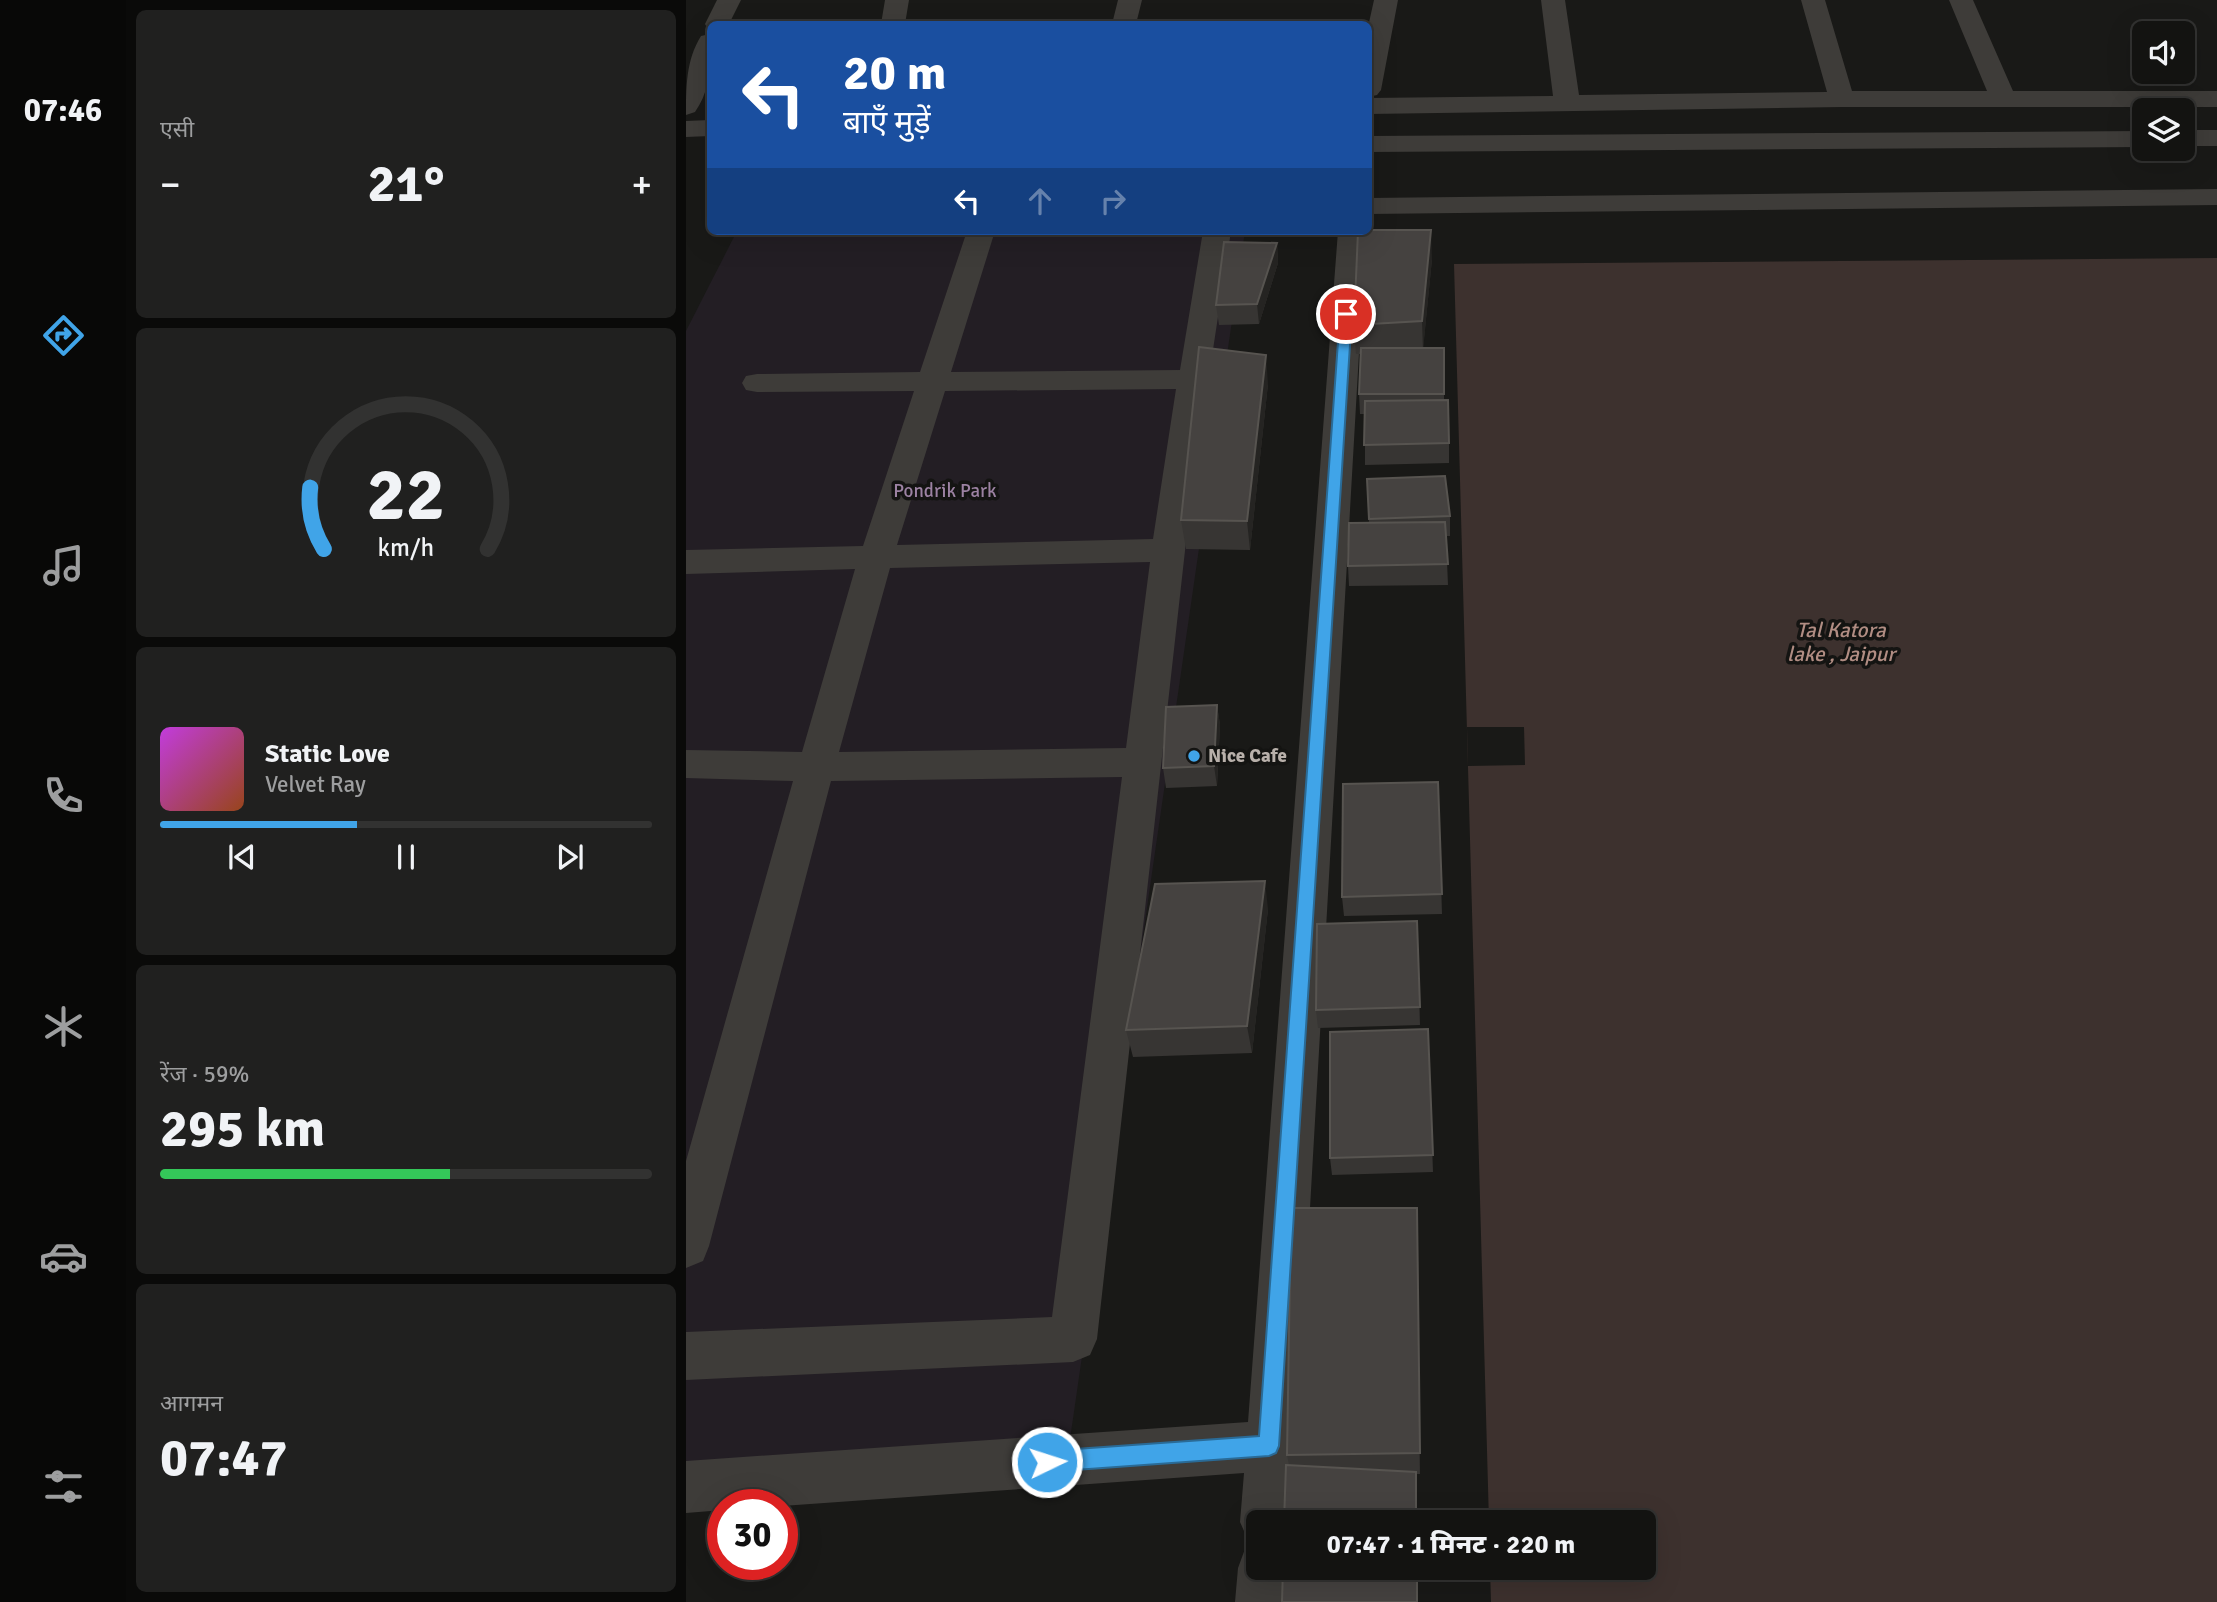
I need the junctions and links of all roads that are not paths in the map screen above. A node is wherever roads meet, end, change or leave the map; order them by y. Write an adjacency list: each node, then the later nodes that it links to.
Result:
1 (729, 0): 8 (street)
2 (897, 0): 9 (street)
3 (1129, 0): 10 (street)
4 (1386, 0): 12 (street)
5 (1553, 0): 16 (street)
6 (1813, 0): 14 (street)
7 (1961, 0): 13 (street)
8 (716, 21)
9 (894, 21)
10 (1125, 21)
11 (706, 38): 18 (street)
12 (1372, 70)
13 (2003, 98): 14 (street); 15 (street)
14 (1842, 99): 16 (street)
15 (2217, 99)
16 (1567, 104): 17 (street)
17 (1372, 106)
18 (686, 107)
19 (707, 128): 20 (street)
20 (686, 129)
21 (2195, 138): 22 (street)
22 (2217, 138)
23 (2132, 139): 24 (street)
24 (1372, 144)
25 (2217, 197): 26 (street)
26 (1372, 206)
27 (980, 235): 31 (street)
28 (1216, 235): 30 (street)
29 (1352, 235): 41 (street)
30 (1194, 379): 31 (street); 33 (street)
31 (933, 381): 32 (street); 34 (street)
32 (757, 383)
33 (1169, 550): 34 (street); 36 (street)
34 (875, 559): 35 (street); 38 (street)
35 (686, 562)
36 (1143, 762): 38 (street); 40 (street)
37 (686, 764): 38 (street)
38 (817, 767): 39 (street)
39 (686, 1246)
40 (686, 1356)
41 (1269, 1446): 42 (street); 43 (street)
42 (686, 1487)
43 (1266, 1510)
44 (1263, 1580): 45 (street)
45 (1262, 1602)

